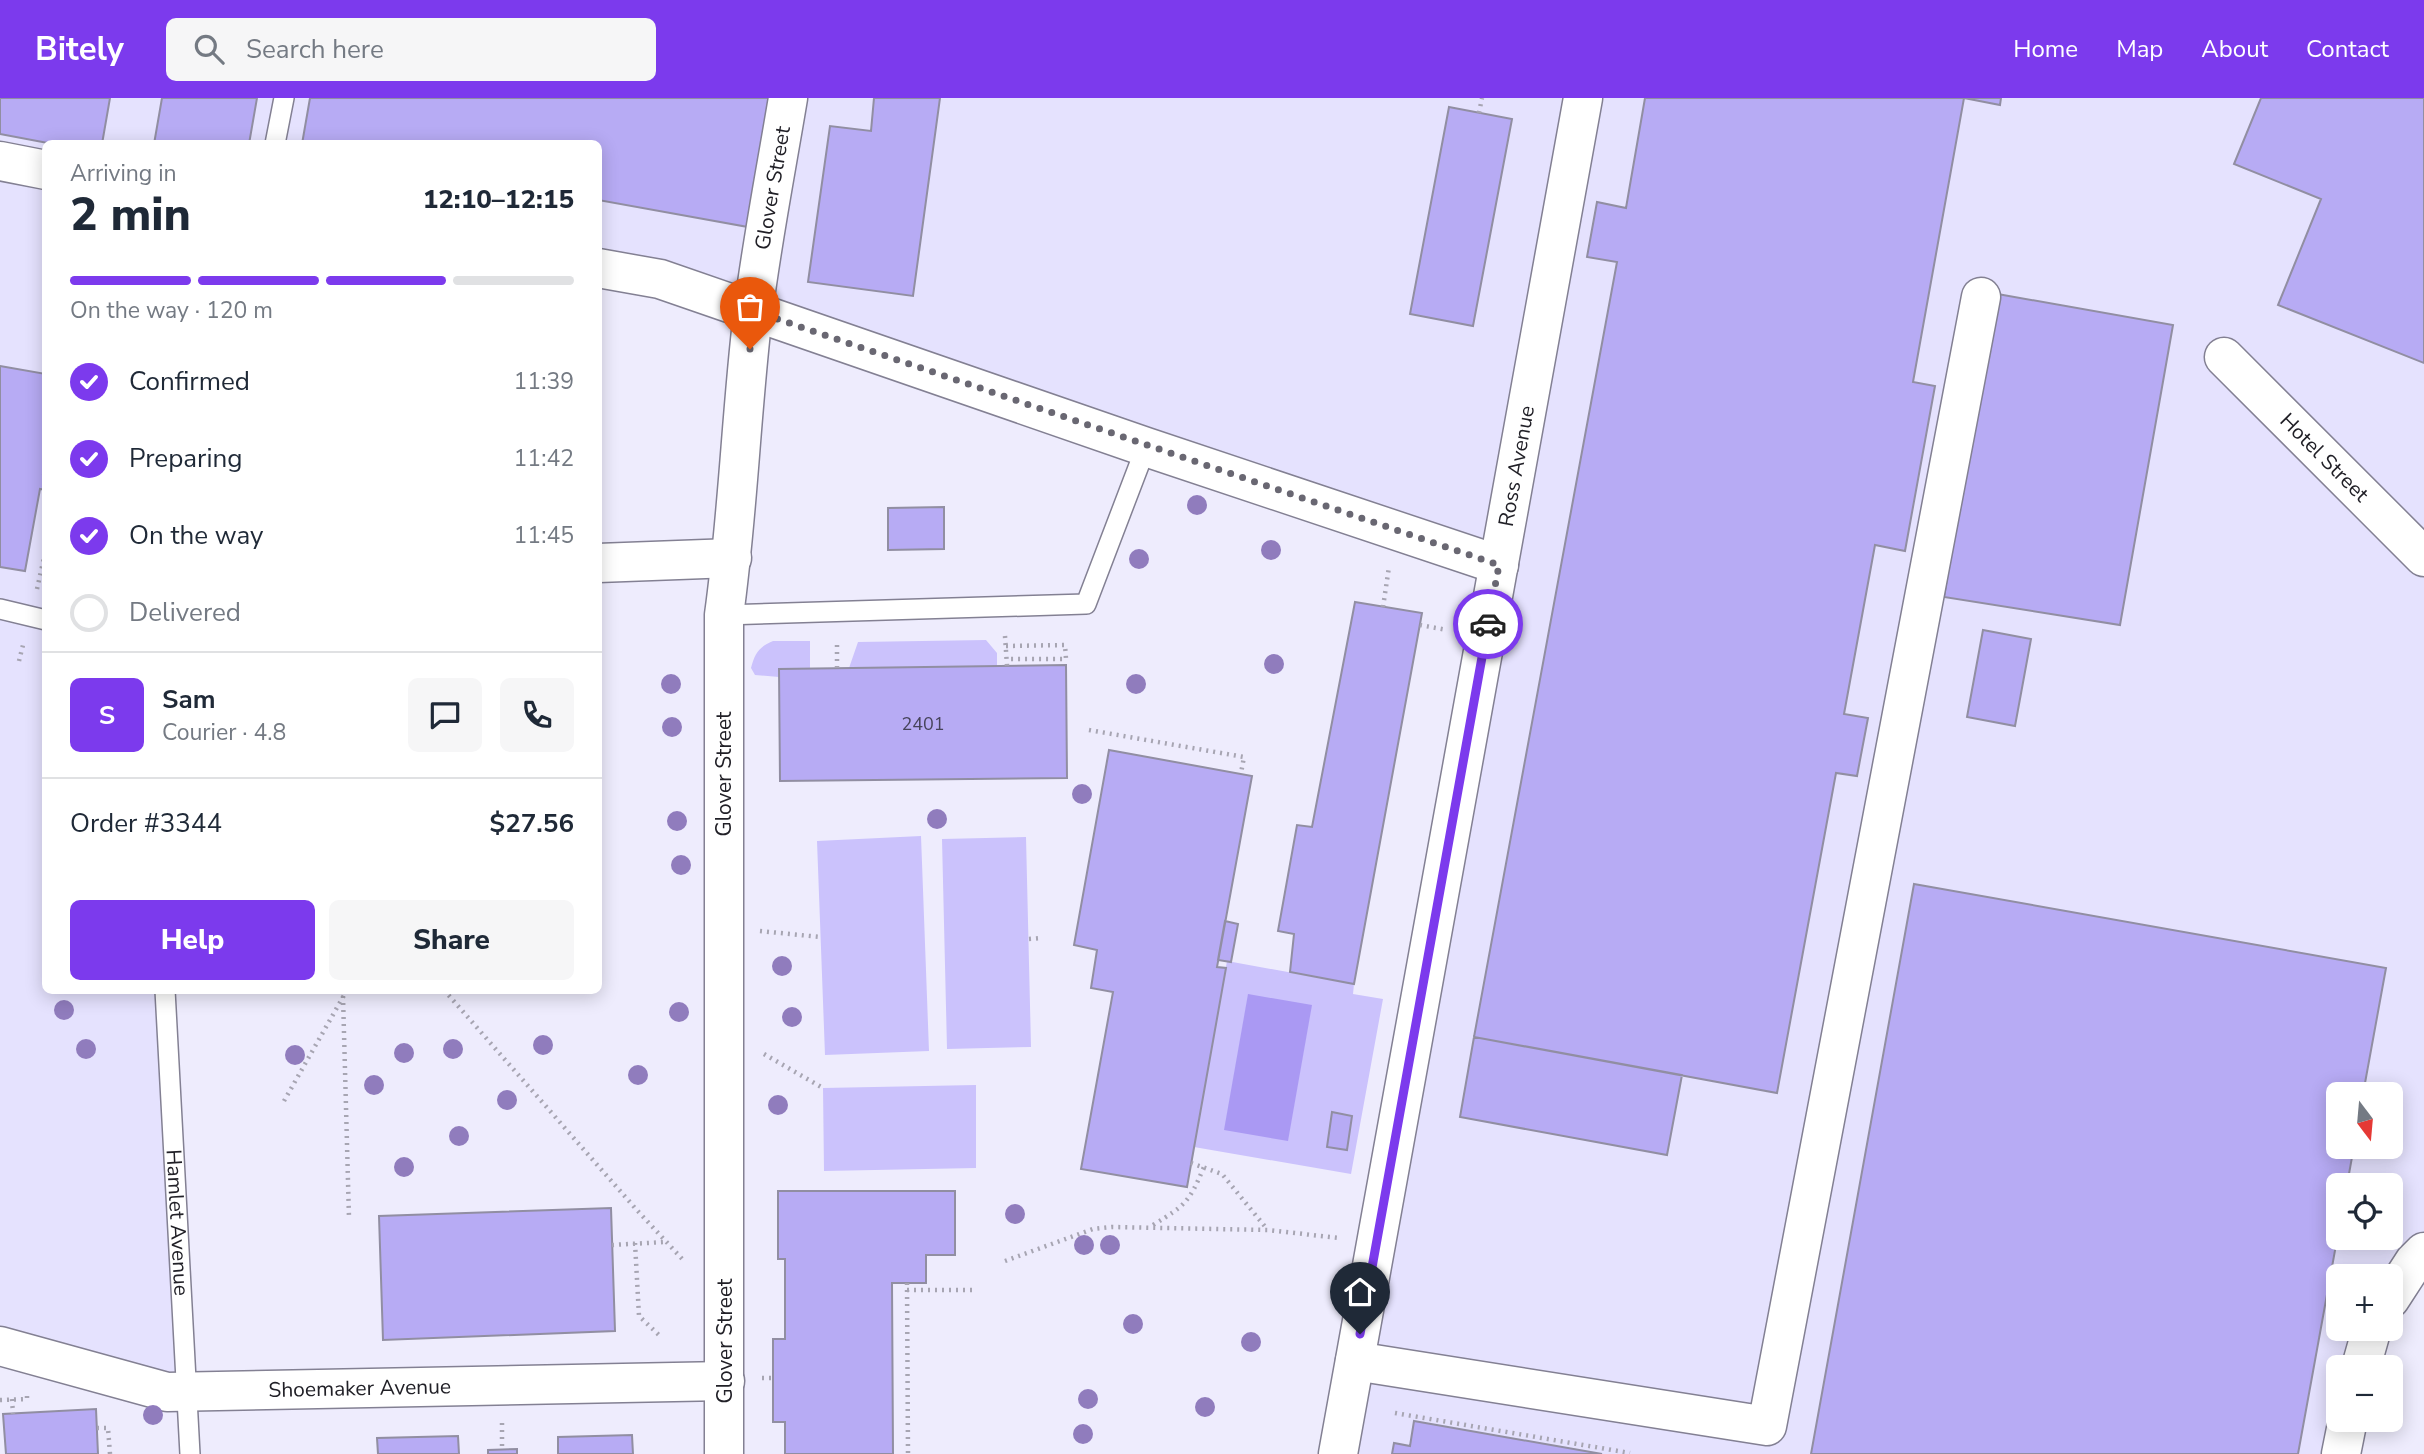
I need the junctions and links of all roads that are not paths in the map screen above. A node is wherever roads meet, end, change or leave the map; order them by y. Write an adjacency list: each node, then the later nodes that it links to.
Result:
1 (284, 98): 4 (lane)
2 (788, 98): 9 (street, Glover Street)
3 (1583, 98): 15 (street, Ross Avenue)
4 (276, 140)
5 (0, 161): 6 (street)
6 (42, 169)
7 (602, 269): 9 (street)
8 (1981, 297): 23 (street)
9 (754, 311): 11 (street); 13 (street, Glover Street)
10 (2224, 357): 12 (street, Hotel Street)
11 (1146, 447): 15 (street); 17 (lane)
12 (2424, 557)
13 (732, 558): 14 (street); 17 (street, Glover Street)
14 (602, 563)
15 (1499, 565): 23 (street, Ross Avenue)
16 (0, 609): 18 (lane)
17 (724, 615): 24 (street, Glover Street)
18 (42, 619)
19 (165, 994): 25 (lane, Hamlet Avenue)
20 (2424, 1252): 21 (street)
21 (2403, 1279)
22 (0, 1346): 25 (street, Shoemaker Avenue)
23 (1355, 1361): 29 (street, Ross Avenue)
24 (725, 1381): 25 (street, Shoemaker Avenue); 28 (street, Glover Street)
25 (188, 1392): 27 (lane, Hamlet Avenue)
26 (2345, 1432): 30 (street)
27 (190, 1454)
28 (724, 1454)
29 (1338, 1454)
30 (2341, 1454)

